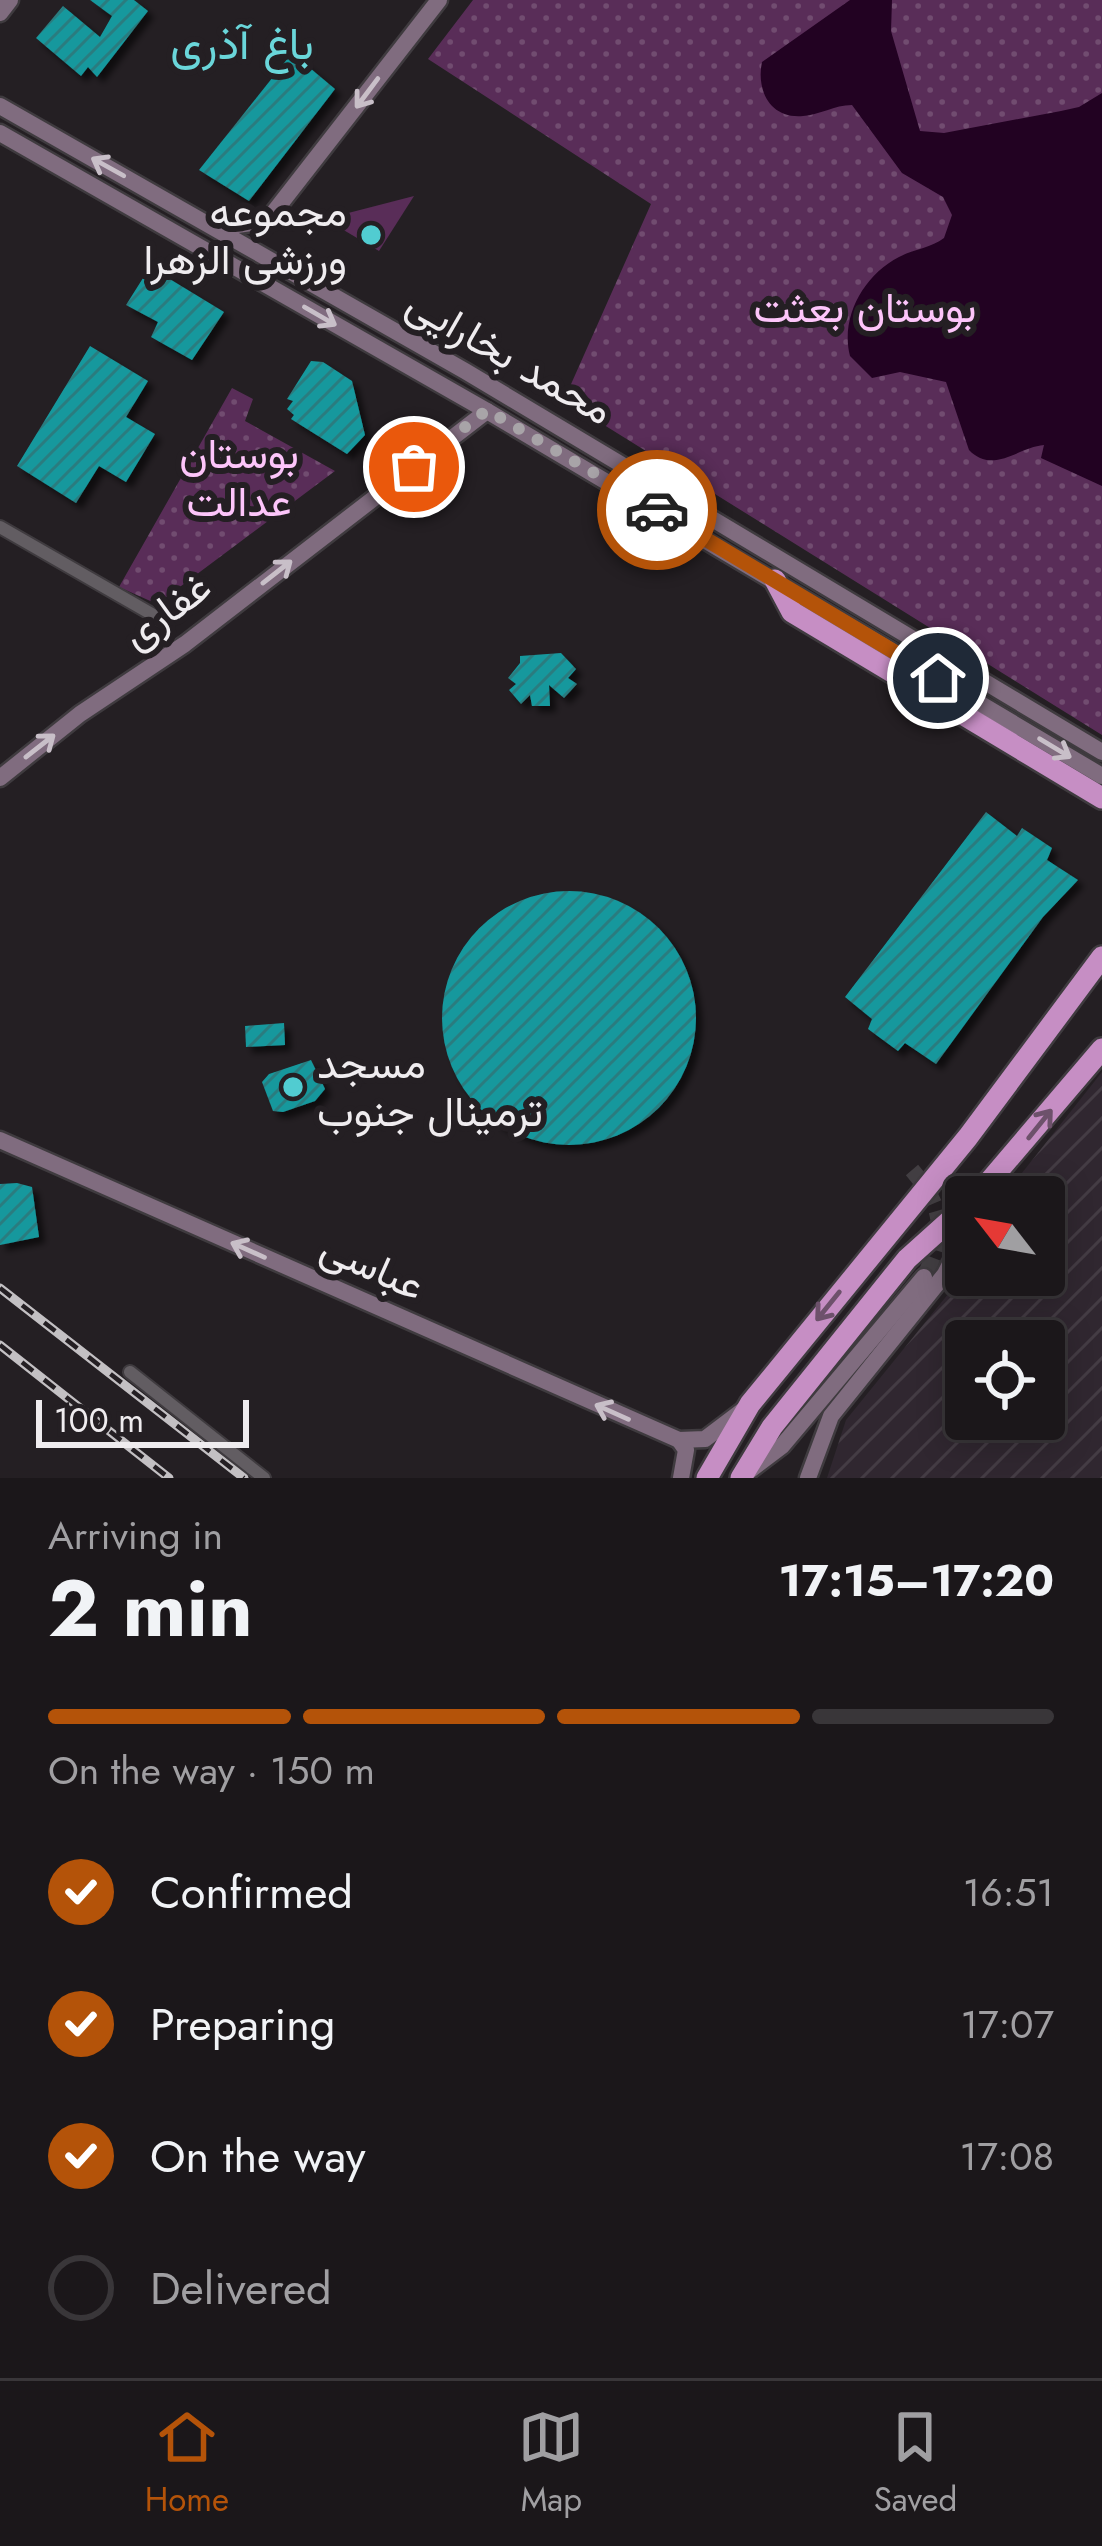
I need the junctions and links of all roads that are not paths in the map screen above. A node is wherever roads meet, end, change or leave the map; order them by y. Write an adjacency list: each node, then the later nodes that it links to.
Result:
1 (10, 0): 3 (main road)
2 (439, 0): 6 (main road, one-way to 6)
3 (0, 13)
4 (0, 106): 6 (main road, محمد بخارایی, one-way to 4)
5 (0, 133): 8 (main road, محمد بخارایی, one-way to 8)
6 (205, 221): 7 (main road, محمد بخارایی)
7 (479, 379): 8 (main road); 12 (main road, محمد بخارایی)
8 (487, 410): 10 (main road, محمد بخارایی); 14 (main road, غفاری, one-way to 8)
9 (0, 527): 11 (street)
10 (775, 580): 13 (main road, محمد بخارایی, one-way to 13); 15 (highway)
11 (162, 620)
12 (1102, 752)
13 (1102, 776)
14 (0, 778)
15 (1102, 798)
16 (1102, 957): 24 (highway, one-way to 24)
17 (1102, 1049): 19 (highway, one-way to 17)
18 (0, 1140): 25 (main road, عباسی, one-way to 18)
19 (997, 1176)
20 (945, 1225): 26 (highway)
21 (945, 1274): 30 (main road)
22 (925, 1277): 26 (main road)
23 (130, 1372): 27 (street)
24 (750, 1404): 25 (main road); 29 (highway)
25 (679, 1440): 28 (main road)
26 (742, 1476)
27 (264, 1478)
28 (681, 1478)
29 (707, 1478)
30 (808, 1478)

